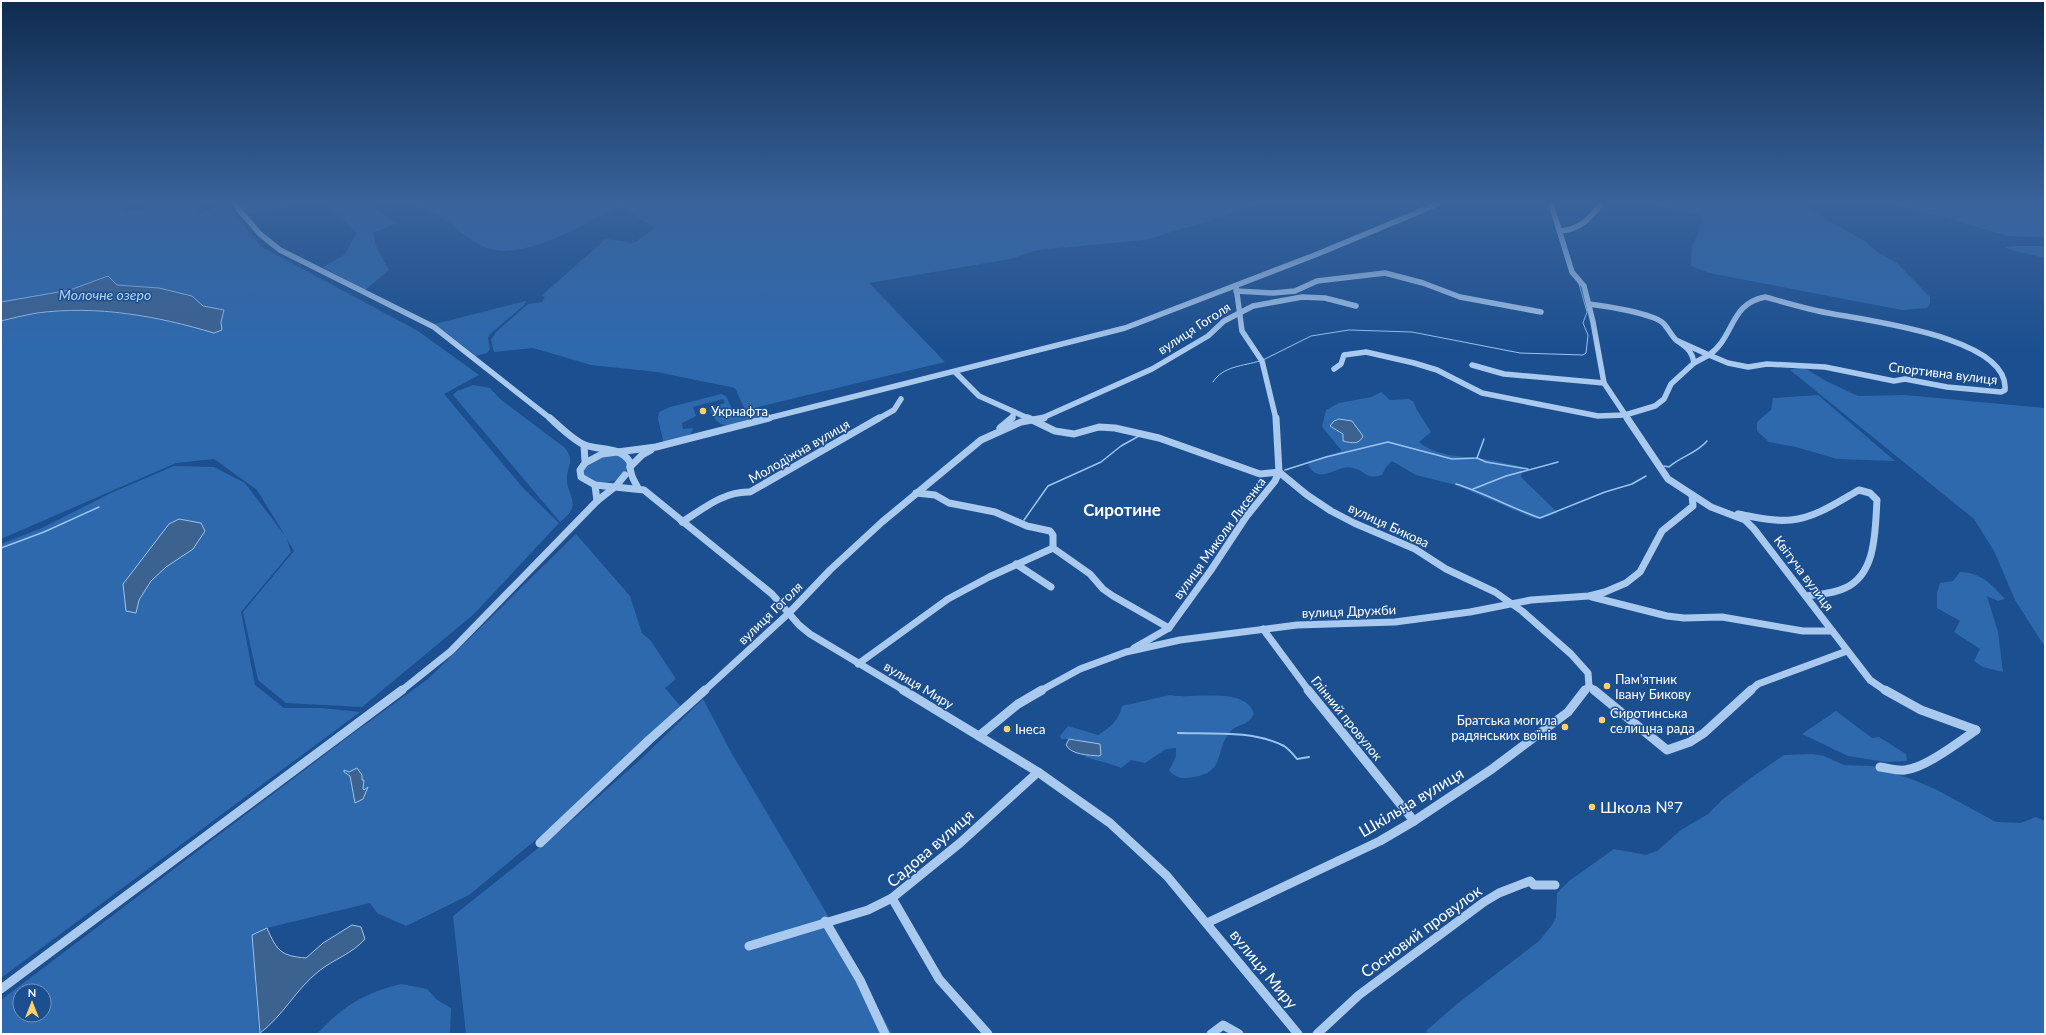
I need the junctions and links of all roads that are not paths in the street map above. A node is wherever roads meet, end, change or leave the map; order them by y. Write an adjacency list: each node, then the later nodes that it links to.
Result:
1 (285, 252): 21 (street)
2 (1322, 252): 4 (street)
3 (1566, 252): 5 (street, Квітуча вулиця)
4 (1236, 288): 7 (street); 8 (street); 14 (street)
5 (1589, 304): 9 (street); 15 (street, Квітуча вулиця)
6 (1356, 306): 7 (street, вулиця Гоголя)
7 (1241, 312): 19 (street, вулиця Гоголя); 26 (street)
8 (1541, 312)
9 (1678, 341): 10 (street); 11 (street)
10 (1710, 354): 10 (street, Спортивна вулиця); 11 (street)
11 (1694, 363): 18 (street)
12 (1472, 365): 15 (street)
13 (1334, 369): 18 (street)
14 (955, 372): 17 (street); 22 (street)
15 (1604, 383): 18 (street, Квітуча вулиця)
16 (901, 399): 37 (street, Молодіжна вулиця)
17 (1014, 412): 19 (street); 20 (street)
18 (1625, 415): 34 (street, Квітуча вулиця)
19 (1030, 420): 20 (street, вулиця Гоголя); 26 (street, вулиця Миколи Лисенка)
20 (992, 434): 28 (street, вулиця Гоголя)
21 (584, 445): 23 (street); 24 (street)
22 (656, 447): 23 (street); 25 (street)
23 (613, 452): 24 (street); 25 (street)
24 (585, 461): 29 (street)
25 (629, 469): 27 (street); 31 (street)
26 (1279, 472): 43 (street, вулиця Бикова); 45 (street, вулиця Миколи Лисенка)
27 (624, 475): 29 (street); 30 (street)
28 (927, 483): 32 (street, вулиця Гоголя); 33 (street)
29 (599, 484): 30 (street); 35 (street)
30 (616, 486): 31 (street); 35 (street)
31 (638, 488): 37 (street, вулиця Миру)
32 (916, 493): 33 (street); 44 (street, вулиця Гоголя)
33 (934, 495): 38 (street)
34 (1692, 495): 36 (street, Квітуча вулиця); 41 (street, вулиця Дружби)
35 (597, 501): 62 (street)
36 (1730, 513): 42 (street, Квітуча вулиця); 42 (street)
37 (682, 522): 44 (street, вулиця Миру)
38 (1053, 548): 39 (street); 45 (street)
39 (1016, 564): 40 (street); 50 (street)
40 (1051, 587)
41 (1589, 596): 43 (street, вулиця Дружби); 47 (street)
42 (1806, 596): 47 (street, Квітуча вулиця)
43 (1512, 605): 46 (street, вулиця Дружби); 51 (street, вулиця Бикова)
44 (789, 614): 50 (street, вулиця Миру); 56 (street, вулиця Гоголя)
45 (1169, 628): 49 (street, вулиця Миколи Лисенка)
46 (1264, 628): 49 (street, вулиця Дружби); 55 (street, Глінний провулок)
47 (1832, 631): 48 (street, Квітуча вулиця)
48 (1846, 651): 51 (street); 53 (street, Квітуча вулиця)
49 (1126, 652): 52 (street, вулиця Дружби)
50 (858, 664): 52 (street, вулиця Миру)
51 (1589, 686): 55 (street, Шкільна вулиця)
52 (979, 736): 54 (street, вулиця Миру)
53 (1880, 767)
54 (1038, 772): 58 (street, Садова вулиця); 60 (street, вулиця Миру)
55 (1414, 822): 60 (street, Шкільна вулиця)
56 (540, 843)
57 (1555, 885): 68 (street, Сосновий провулок)
58 (892, 898): 59 (street); 64 (street, Садова вулиця)
59 (825, 921): 61 (street); 63 (street)
60 (1207, 923): 67 (street, вулиця Миру)
61 (749, 946)
62 (1, 989)
63 (885, 1034)
64 (988, 1034)
65 (1211, 1034): 66 (street)
66 (1239, 1034)
67 (1298, 1034)
68 (1317, 1034)

